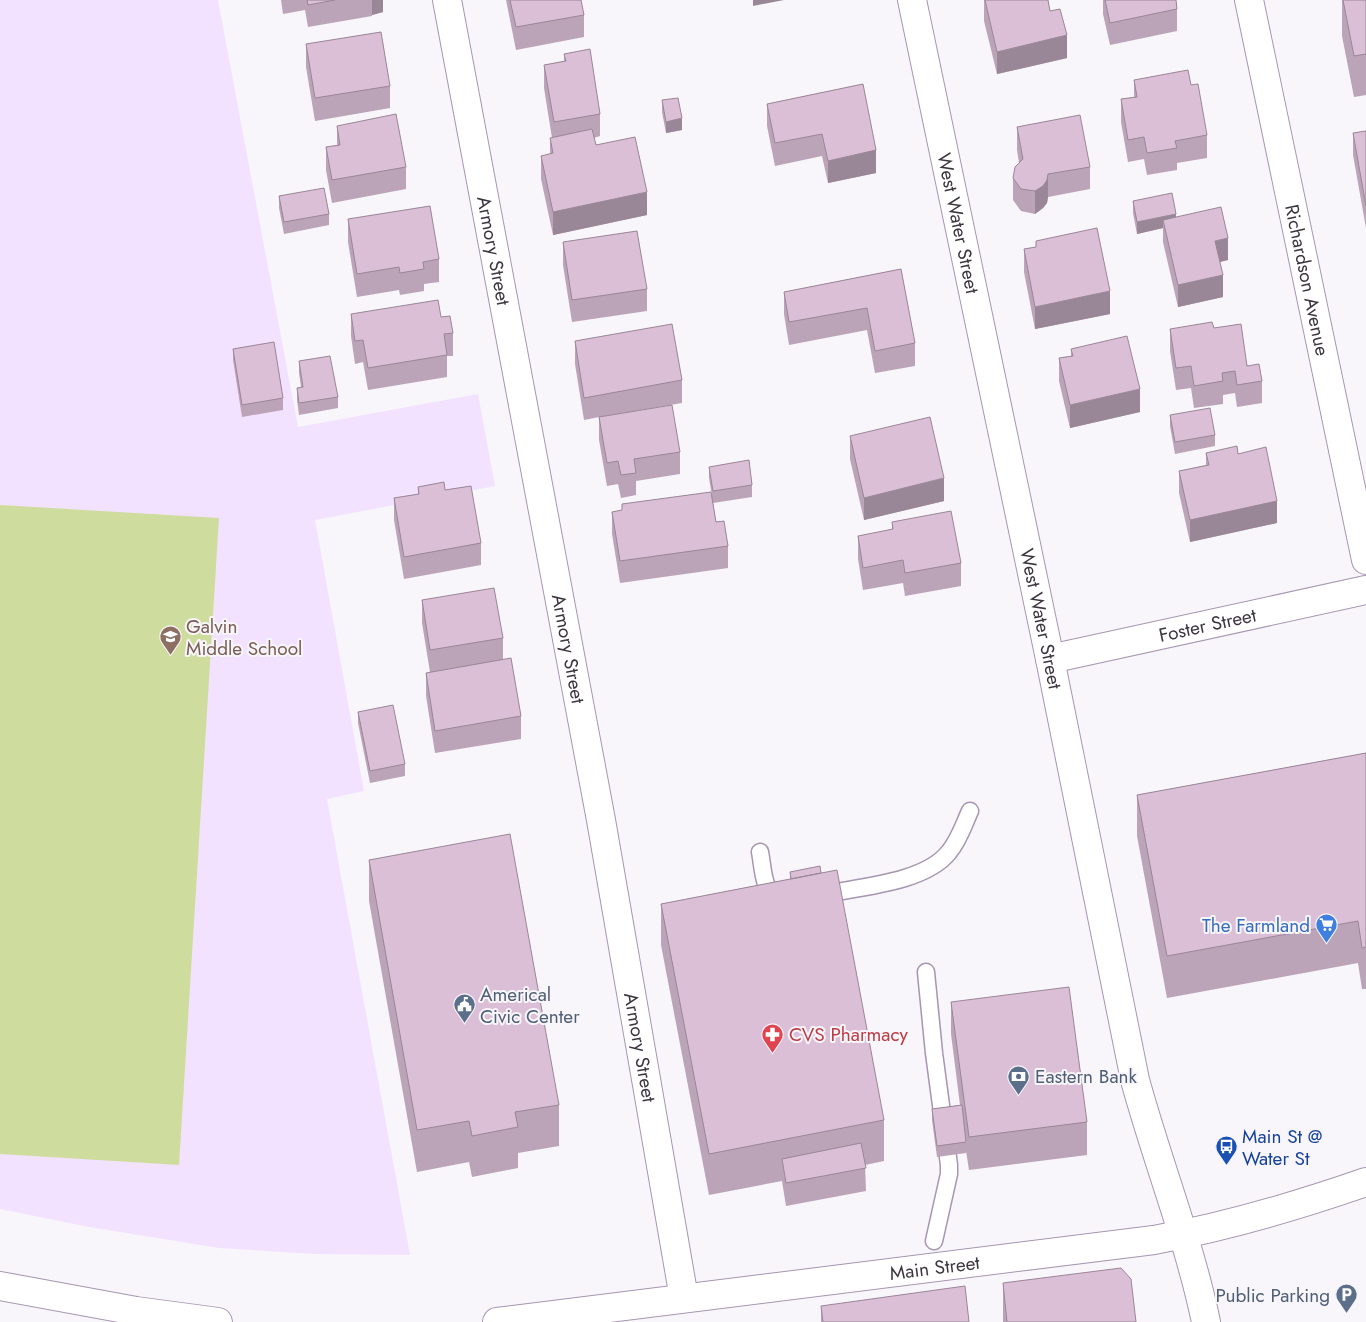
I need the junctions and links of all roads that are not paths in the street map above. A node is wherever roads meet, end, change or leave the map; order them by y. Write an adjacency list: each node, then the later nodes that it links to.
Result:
1 (447, 0): 14 (main road, Armory Street)
2 (912, 0): 6 (main road, West Water Street)
3 (1249, 0): 4 (main road, Richardson Avenue)
4 (1366, 560)
5 (1366, 590): 6 (main road, Foster Street)
6 (1050, 659): 11 (main road, West Water Street)
7 (970, 811): 8 (lane)
8 (760, 852)
9 (926, 972): 12 (lane)
10 (1366, 1182): 11 (main road, Main Street)
11 (1182, 1235): 14 (main road, Main Street); 17 (main road, West Water Street)
12 (934, 1241)
13 (0, 1286): 15 (main road)
14 (684, 1298): 16 (main road, Main Street)
15 (218, 1322)
16 (497, 1322)
17 (1206, 1322)

